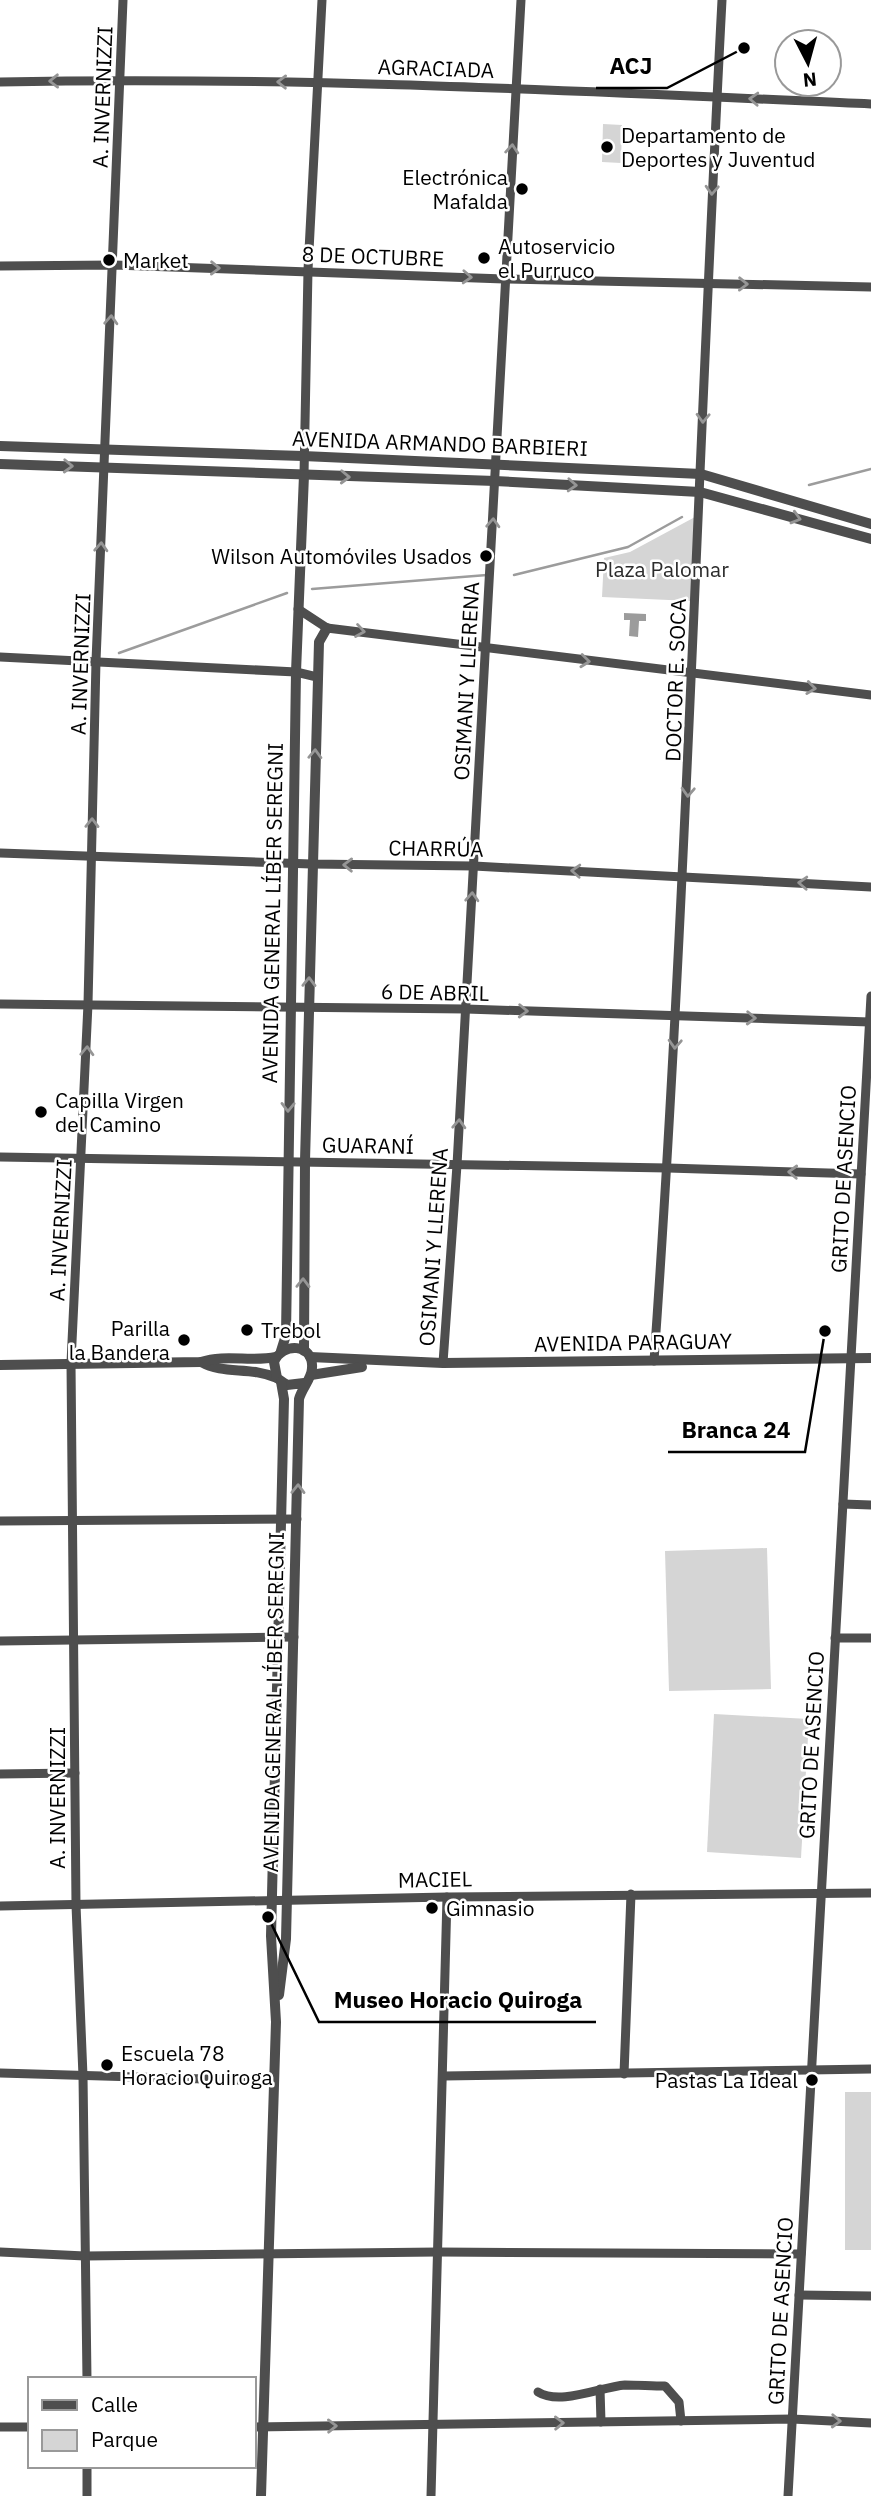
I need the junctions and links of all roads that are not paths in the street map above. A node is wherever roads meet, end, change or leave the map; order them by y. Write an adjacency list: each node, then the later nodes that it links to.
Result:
1 (123, 0): 5 (street, A. INVERNIZZI)
2 (322, 0): 7 (street)
3 (521, 0): 8 (street, OSIMANI Y LLERENA)
4 (722, 0): 9 (street, DOCTOR E. SOCA)
5 (120, 79): 6 (street, AGRACIADA, one-way to 6); 7 (street, AGRACIADA, one-way to 5); 11 (street, A. INVERNIZZI)
6 (0, 82)
7 (318, 82): 8 (street, AGRACIADA); 13 (street)
8 (516, 89): 9 (street, AGRACIADA); 14 (street, OSIMANI Y LLERENA, one-way to 8)
9 (717, 97): 10 (street, AGRACIADA, one-way to 9); 15 (street, DOCTOR E. SOCA, one-way to 15)
10 (871, 104)
11 (114, 265): 12 (street, 8 DE OCTUBRE); 13 (street, 8 DE OCTUBRE, one-way to 13); 18 (street, A. INVERNIZZI, one-way to 11)
12 (0, 266)
13 (308, 270): 14 (street, 8 DE OCTUBRE, one-way to 14); 19 (street)
14 (504, 279): 15 (street, 8 DE OCTUBRE); 21 (street, OSIMANI Y LLERENA)
15 (707, 283): 16 (street, 8 DE OCTUBRE, one-way to 16); 23 (street, DOCTOR E. SOCA, one-way to 23)
16 (871, 286)
17 (0, 446): 18 (street, AVENIDA ARMANDO BARBIERI)
18 (105, 449): 19 (street, AVENIDA ARMANDO BARBIERI); 22 (street, A. INVERNIZZI)
19 (303, 456): 21 (street, AVENIDA ARMANDO BARBIERI); 24 (street)
20 (0, 464): 22 (street, AVENIDA ARMANDO BARBIERI, one-way to 22)
21 (496, 464): 23 (street, AVENIDA ARMANDO BARBIERI); 25 (street, OSIMANI Y LLERENA)
22 (105, 468): 24 (street, AVENIDA ARMANDO BARBIERI); 33 (street, A. INVERNIZZI, one-way to 22)
23 (701, 474): 26 (street, DOCTOR E. SOCA); 27 (street, AVENIDA ARMANDO BARBIERI)
24 (304, 475): 25 (street, AVENIDA ARMANDO BARBIERI, one-way to 25); 29 (street, AVENIDA GENERAL LÍBER SEREGNI)
25 (495, 481): 26 (street, AVENIDA ARMANDO BARBIERI, one-way to 26); 31 (street, OSIMANI Y LLERENA, one-way to 25)
26 (700, 492): 28 (street, AVENIDA ARMANDO BARBIERI, one-way to 28); 35 (street, DOCTOR E. SOCA)
27 (871, 524)
28 (871, 539)
29 (298, 609): 30 (street); 34 (street, AVENIDA GENERAL LÍBER SEREGNI)
30 (327, 628): 31 (street, one-way to 31); 36 (street, AVENIDA GENERAL LÍBER SEREGNI)
31 (486, 650): 35 (street, one-way to 35); 42 (street, OSIMANI Y LLERENA)
32 (0, 657): 33 (street)
33 (96, 661): 34 (street); 39 (street, A. INVERNIZZI, one-way to 33)
34 (296, 672): 36 (street); 40 (street, AVENIDA GENERAL LÍBER SEREGNI)
35 (693, 672): 37 (street, one-way to 37); 43 (street, DOCTOR E. SOCA, one-way to 43)
36 (317, 677): 41 (street, AVENIDA GENERAL LÍBER SEREGNI, one-way to 36)
37 (871, 695)
38 (0, 853): 39 (street, CHARRÚA)
39 (92, 856): 40 (street, CHARRÚA); 47 (street, A. INVERNIZZI)
40 (293, 864): 41 (street, CHARRÚA); 48 (street, AVENIDA GENERAL LÍBER SEREGNI)
41 (311, 864): 42 (street, CHARRÚA, one-way to 41); 49 (street, AVENIDA GENERAL LÍBER SEREGNI, one-way to 41)
42 (474, 866): 43 (street, CHARRÚA, one-way to 42); 50 (street, OSIMANI Y LLERENA, one-way to 42)
43 (684, 876): 44 (street, CHARRÚA, one-way to 43); 51 (street, DOCTOR E. SOCA)
44 (871, 887)
45 (871, 996): 52 (street, GRITO DE ASENCIO)
46 (0, 1004): 47 (street, 6 DE ABRIL)
47 (88, 1004): 48 (street, 6 DE ABRIL); 55 (street, A. INVERNIZZI, one-way to 47)
48 (290, 1008): 49 (street, 6 DE ABRIL); 56 (street, AVENIDA GENERAL LÍBER SEREGNI, one-way to 56)
49 (308, 1009): 50 (street, 6 DE ABRIL); 57 (street, AVENIDA GENERAL LÍBER SEREGNI)
50 (466, 1009): 51 (street, 6 DE ABRIL, one-way to 51); 58 (street, OSIMANI Y LLERENA, one-way to 50)
51 (676, 1016): 52 (street, 6 DE ABRIL, one-way to 52); 59 (street, DOCTOR E. SOCA, one-way to 59)
52 (870, 1022): 53 (street, GRITO DE ASENCIO)
53 (870, 1042): 60 (street, GRITO DE ASENCIO)
54 (0, 1157): 55 (street, GUARANÍ)
55 (82, 1158): 56 (street, GUARANÍ); 69 (street, A. INVERNIZZI)
56 (287, 1161): 57 (street, GUARANÍ); 63 (street, AVENIDA GENERAL LÍBER SEREGNI)
57 (305, 1161): 58 (street, GUARANÍ); 64 (street, AVENIDA GENERAL LÍBER SEREGNI, one-way to 57)
58 (457, 1164): 59 (street, GUARANÍ); 71 (street, OSIMANI Y LLERENA)
59 (668, 1168): 60 (street, GUARANÍ, one-way to 59); 67 (street, DOCTOR E. SOCA)
60 (861, 1174): 61 (street, GRITO DE ASENCIO)
61 (860, 1202): 62 (street); 65 (street, GRITO DE ASENCIO)
62 (871, 1203)
63 (279, 1354): 64 (street); 68 (street); 74 (street)
64 (307, 1354): 70 (street, AVENIDA PARAGUAY); 73 (street)
65 (849, 1358): 66 (street, AVENIDA PARAGUAY); 67 (street, AVENIDA PARAGUAY); 75 (street, GRITO DE ASENCIO)
66 (871, 1358)
67 (654, 1361): 71 (street, AVENIDA PARAGUAY)
68 (201, 1362): 69 (street); 74 (street)
69 (71, 1363): 72 (street); 80 (street, A. INVERNIZZI)
70 (397, 1363): 71 (street, AVENIDA PARAGUAY); 73 (street, AVENIDA PARAGUAY)
71 (443, 1363)
72 (0, 1365)
73 (307, 1379): 74 (street); 77 (street, AVENIDA GENERAL LÍBER SEREGNI, one-way to 73)
74 (279, 1380): 78 (street, AVENIDA GENERAL LÍBER SEREGNI)
75 (843, 1504): 76 (street); 83 (street, GRITO DE ASENCIO)
76 (871, 1505)
77 (297, 1519): 78 (street); 82 (street, AVENIDA GENERAL LÍBER SEREGNI)
78 (281, 1520): 80 (street); 81 (street, AVENIDA GENERAL LÍBER SEREGNI)
79 (0, 1521): 80 (street)
80 (70, 1521): 85 (street, A. INVERNIZZI)
81 (277, 1637): 82 (street); 85 (street); 94 (street, AVENIDA GENERAL LÍBER SEREGNI)
82 (294, 1637): 93 (street, AVENIDA GENERAL LÍBER SEREGNI)
83 (835, 1638): 84 (street); 91 (street, GRITO DE ASENCIO)
84 (871, 1638)
85 (74, 1640): 86 (street); 87 (street, A. INVERNIZZI)
86 (0, 1641)
87 (75, 1773): 88 (street); 95 (street, A. INVERNIZZI)
88 (0, 1774)
89 (871, 1893): 91 (street, MACIEL)
90 (631, 1894): 91 (street, MACIEL); 92 (street, MACIEL); 101 (street)
91 (820, 1894): 99 (street, GRITO DE ASENCIO)
92 (447, 1897): 93 (street, MACIEL); 103 (street)
93 (288, 1899): 94 (street, MACIEL); 97 (street, AVENIDA GENERAL LÍBER SEREGNI)
94 (272, 1900): 95 (street, MACIEL); 97 (street, AVENIDA GENERAL LÍBER SEREGNI)
95 (76, 1905): 96 (street, MACIEL); 102 (street, A. INVERNIZZI)
96 (0, 1906)
97 (276, 2022): 104 (street, AVENIDA GENERAL LÍBER SEREGNI)
98 (871, 2069): 99 (street)
99 (811, 2071): 101 (street); 107 (street, GRITO DE ASENCIO)
100 (0, 2073): 102 (street)
101 (624, 2074): 103 (street)
102 (83, 2076): 104 (street); 109 (street, A. INVERNIZZI)
103 (444, 2076): 106 (street)
104 (274, 2081): 108 (street, AVENIDA GENERAL LÍBER SEREGNI)
105 (0, 2252): 109 (street)
106 (438, 2252): 107 (street); 108 (street); 119 (street)
107 (801, 2254): 110 (street, GRITO DE ASENCIO)
108 (269, 2255): 109 (street); 122 (street, AVENIDA GENERAL LÍBER SEREGNI)
109 (85, 2256): 112 (street, A. INVERNIZZI)
110 (799, 2295): 111 (street); 115 (street, GRITO DE ASENCIO)
111 (871, 2296)
112 (87, 2377)
113 (600, 2389): 114 (street); 116 (street); 117 (street)
114 (538, 2392)
115 (792, 2420): 116 (street); 118 (street, one-way to 118); 127 (street, GRITO DE ASENCIO)
116 (681, 2421): 117 (street)
117 (601, 2422): 119 (street, one-way to 117)
118 (871, 2423)
119 (432, 2424): 122 (street, one-way to 119); 126 (street)
120 (0, 2427): 121 (street)
121 (28, 2427)
122 (259, 2427): 125 (street, AVENIDA GENERAL LÍBER SEREGNI)
123 (87, 2468): 124 (street)
124 (87, 2496)
125 (261, 2496)
126 (431, 2496)
127 (788, 2496)

